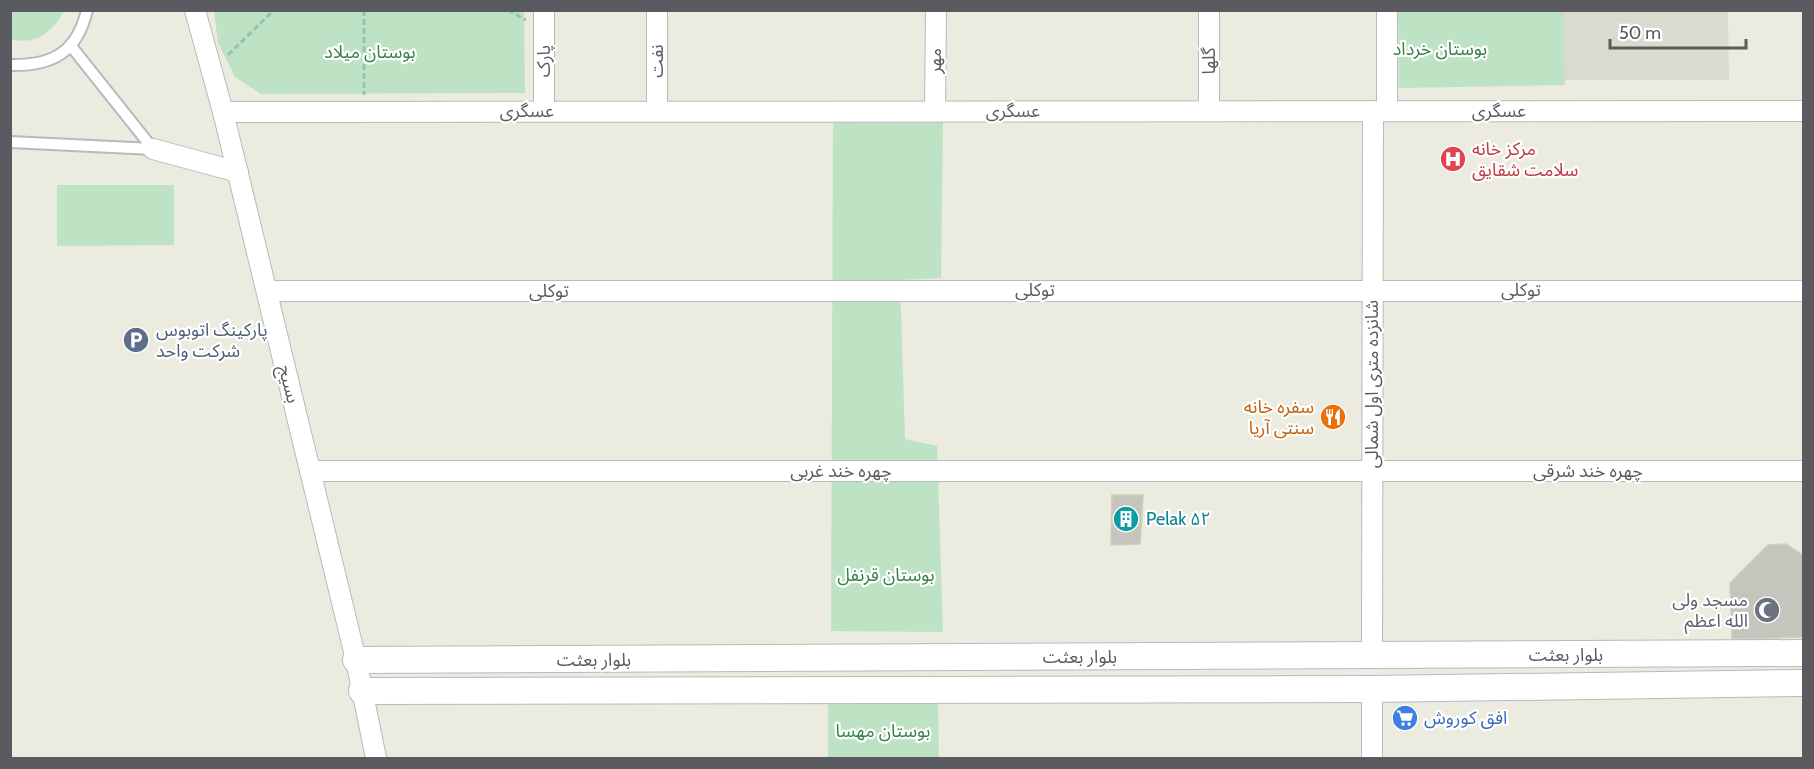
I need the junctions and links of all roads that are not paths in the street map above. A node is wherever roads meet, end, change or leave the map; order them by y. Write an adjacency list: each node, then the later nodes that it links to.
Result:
1 (87, 10): 8 (lane)
2 (195, 10): 16 (street, بسیج)
3 (544, 10): 10 (street, پارک)
4 (657, 10): 11 (street, نفت)
5 (936, 10): 12 (street, مهر)
6 (1209, 10): 13 (street, گلها)
7 (1387, 10): 14 (street, شانزده متری اول شمالی)
8 (71, 46): 9 (lane); 18 (lane)
9 (10, 65)
10 (544, 111): 11 (street, عسگری); 16 (street, عسگری)
11 (657, 111): 12 (street, عسگری)
12 (935, 111): 13 (street, عسگری)
13 (1209, 111): 14 (street, عسگری)
14 (1380, 111): 15 (street, عسگری); 20 (street, شانزده متری اول شمالی)
15 (1803, 111)
16 (223, 112): 19 (street, بسیج)
17 (10, 142): 18 (lane)
18 (153, 149): 19 (street)
19 (238, 172): 21 (street, بسیج)
20 (1372, 290): 21 (street, توکلی); 22 (street, توکلی); 24 (street, شانزده متری اول شمالی)
21 (267, 291): 23 (street, بسیج)
22 (1803, 291)
23 (310, 471): 24 (street, چهره خند غربی); 28 (street, بسیج)
24 (1372, 471): 25 (street, چهره خند شرقی); 27 (street, شانزده متری اول شمالی)
25 (1803, 471)
26 (1803, 653): 27 (street, بلوار بعثت)
27 (1372, 656): 28 (street, بلوار بعثت); 30 (street)
28 (356, 660): 31 (street, بسیج)
29 (1803, 683): 30 (street, بلوار بعثت)
30 (1372, 689): 31 (street, بلوار بعثت); 33 (street)
31 (362, 691): 32 (street, بسیج)
32 (376, 759)
33 (1371, 759)

